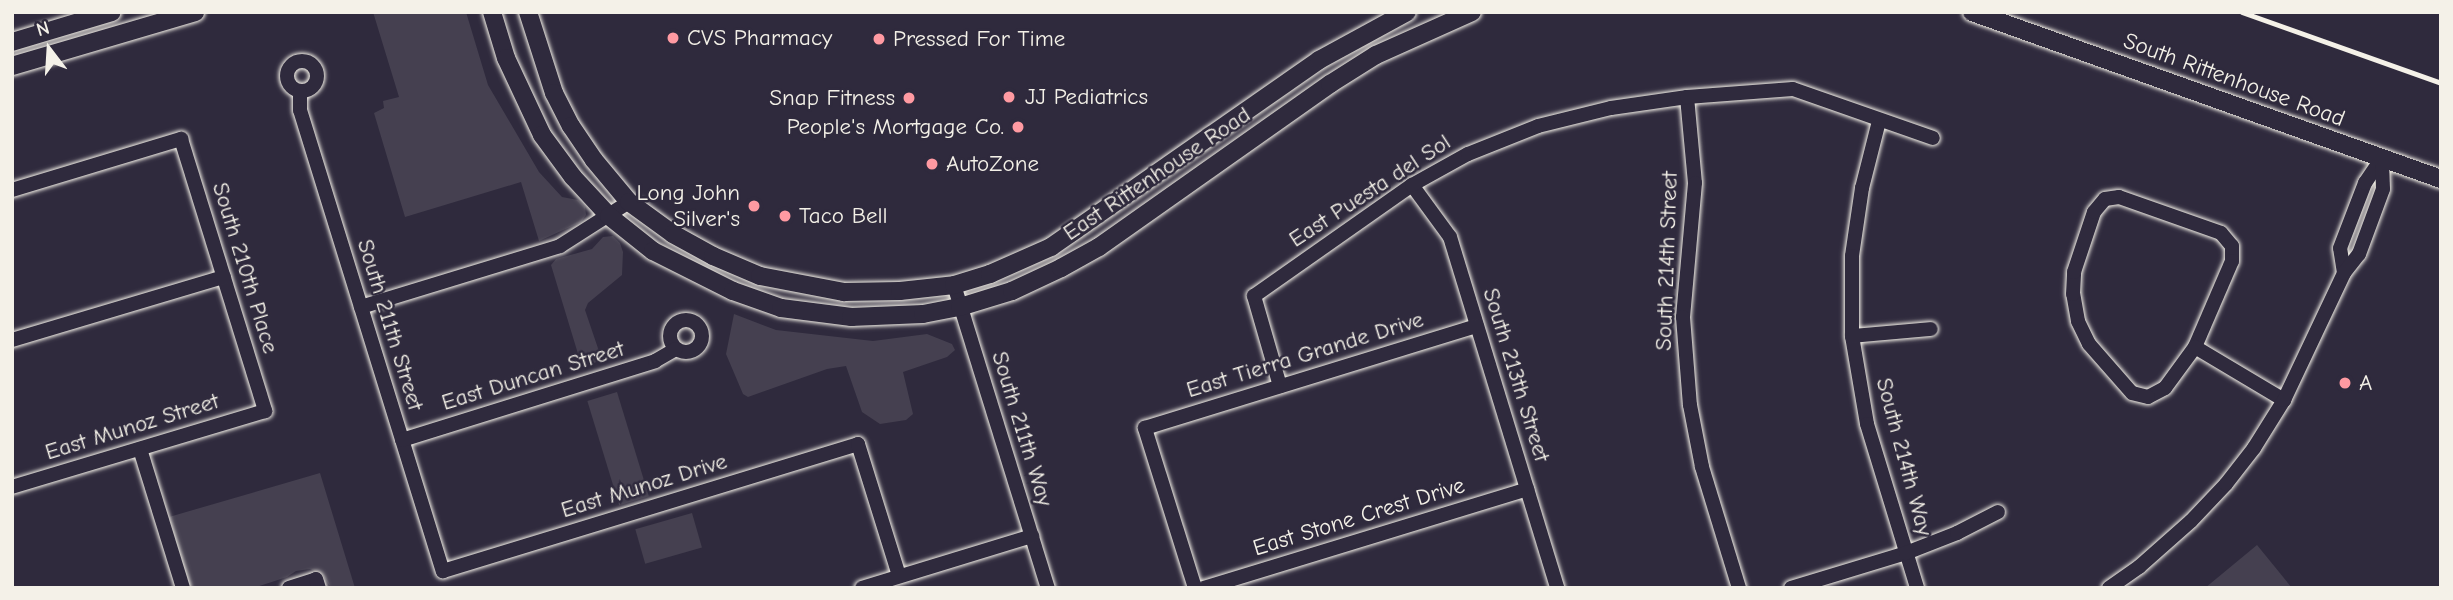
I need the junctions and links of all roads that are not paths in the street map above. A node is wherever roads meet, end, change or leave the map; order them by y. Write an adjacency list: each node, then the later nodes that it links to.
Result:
1 (112, 12): 8 (main road)
2 (195, 12): 10 (main road)
3 (492, 12): 21 (main road, East Rittenhouse Road)
4 (528, 12): 20 (main road, East Rittenhouse Road)
5 (1407, 12): 23 (main road, East Rittenhouse Road)
6 (1472, 12): 25 (main road, East Rittenhouse Road)
7 (1972, 12): 16 (main road, South Rittenhouse Road)
8 (79, 22): 9 (main road); 10 (main road)
9 (12, 42)
10 (58, 53): 11 (main road)
11 (12, 66)
12 (300, 92): 24 (street, South 211th Street)
13 (1687, 97): 14 (street, East Puesta del Sol); 18 (street, East Puesta del Sol); 52 (street, South 214th Street)
14 (1879, 121): 15 (street, East Puesta del Sol); 28 (street, South 214th Way)
15 (1933, 138)
16 (2382, 158): 17 (main road, South Rittenhouse Road); 33 (street)
17 (2441, 179)
18 (1412, 185): 26 (street, South 213th Street); 32 (street, East Puesta del Sol)
19 (12, 190): 22 (street, South 210th Place)
20 (629, 202): 21 (street); 23 (main road, East Rittenhouse Road)
21 (609, 216): 24 (street); 25 (main road, East Rittenhouse Road)
22 (224, 277): 29 (street); 34 (street, South 210th Place)
23 (954, 285): 25 (street, South 211th Way)
24 (361, 307): 35 (street, South 211th Street)
25 (960, 307): 40 (street, South 211th Way)
26 (1478, 326): 32 (street, East Tierra Grande Drive); 38 (street, South 213th Street)
27 (1931, 329): 28 (street)
28 (1852, 336): 41 (street, South 214th Way)
29 (12, 340)
30 (2194, 347): 30 (street); 33 (street)
31 (676, 349): 35 (street, East Duncan Street)
32 (1280, 386): 49 (street, East Tierra Grande Drive)
33 (2284, 400): 55 (street)
34 (265, 411): 36 (street, East Munoz Street)
35 (402, 440): 42 (street, South 211th Street)
36 (140, 450): 37 (street, East Munoz Street); 45 (street)
37 (12, 487)
38 (1527, 489): 50 (street, East Stone Crest Drive); 51 (street, South 213th Street)
39 (1998, 512): 41 (street)
40 (1032, 536): 43 (street); 48 (street, South 211th Way)
41 (1906, 553): 53 (street); 54 (street, South 214th Way)
42 (443, 572): 43 (street, East Munoz Drive)
43 (900, 576): 47 (street)
44 (318, 584): 46 (street)
45 (183, 588)
46 (289, 588)
47 (862, 588)
48 (1048, 588)
49 (1195, 588)
50 (1205, 588)
51 (1557, 588)
52 (1739, 588)
53 (1791, 588)
54 (1917, 588)
55 (2109, 588)

